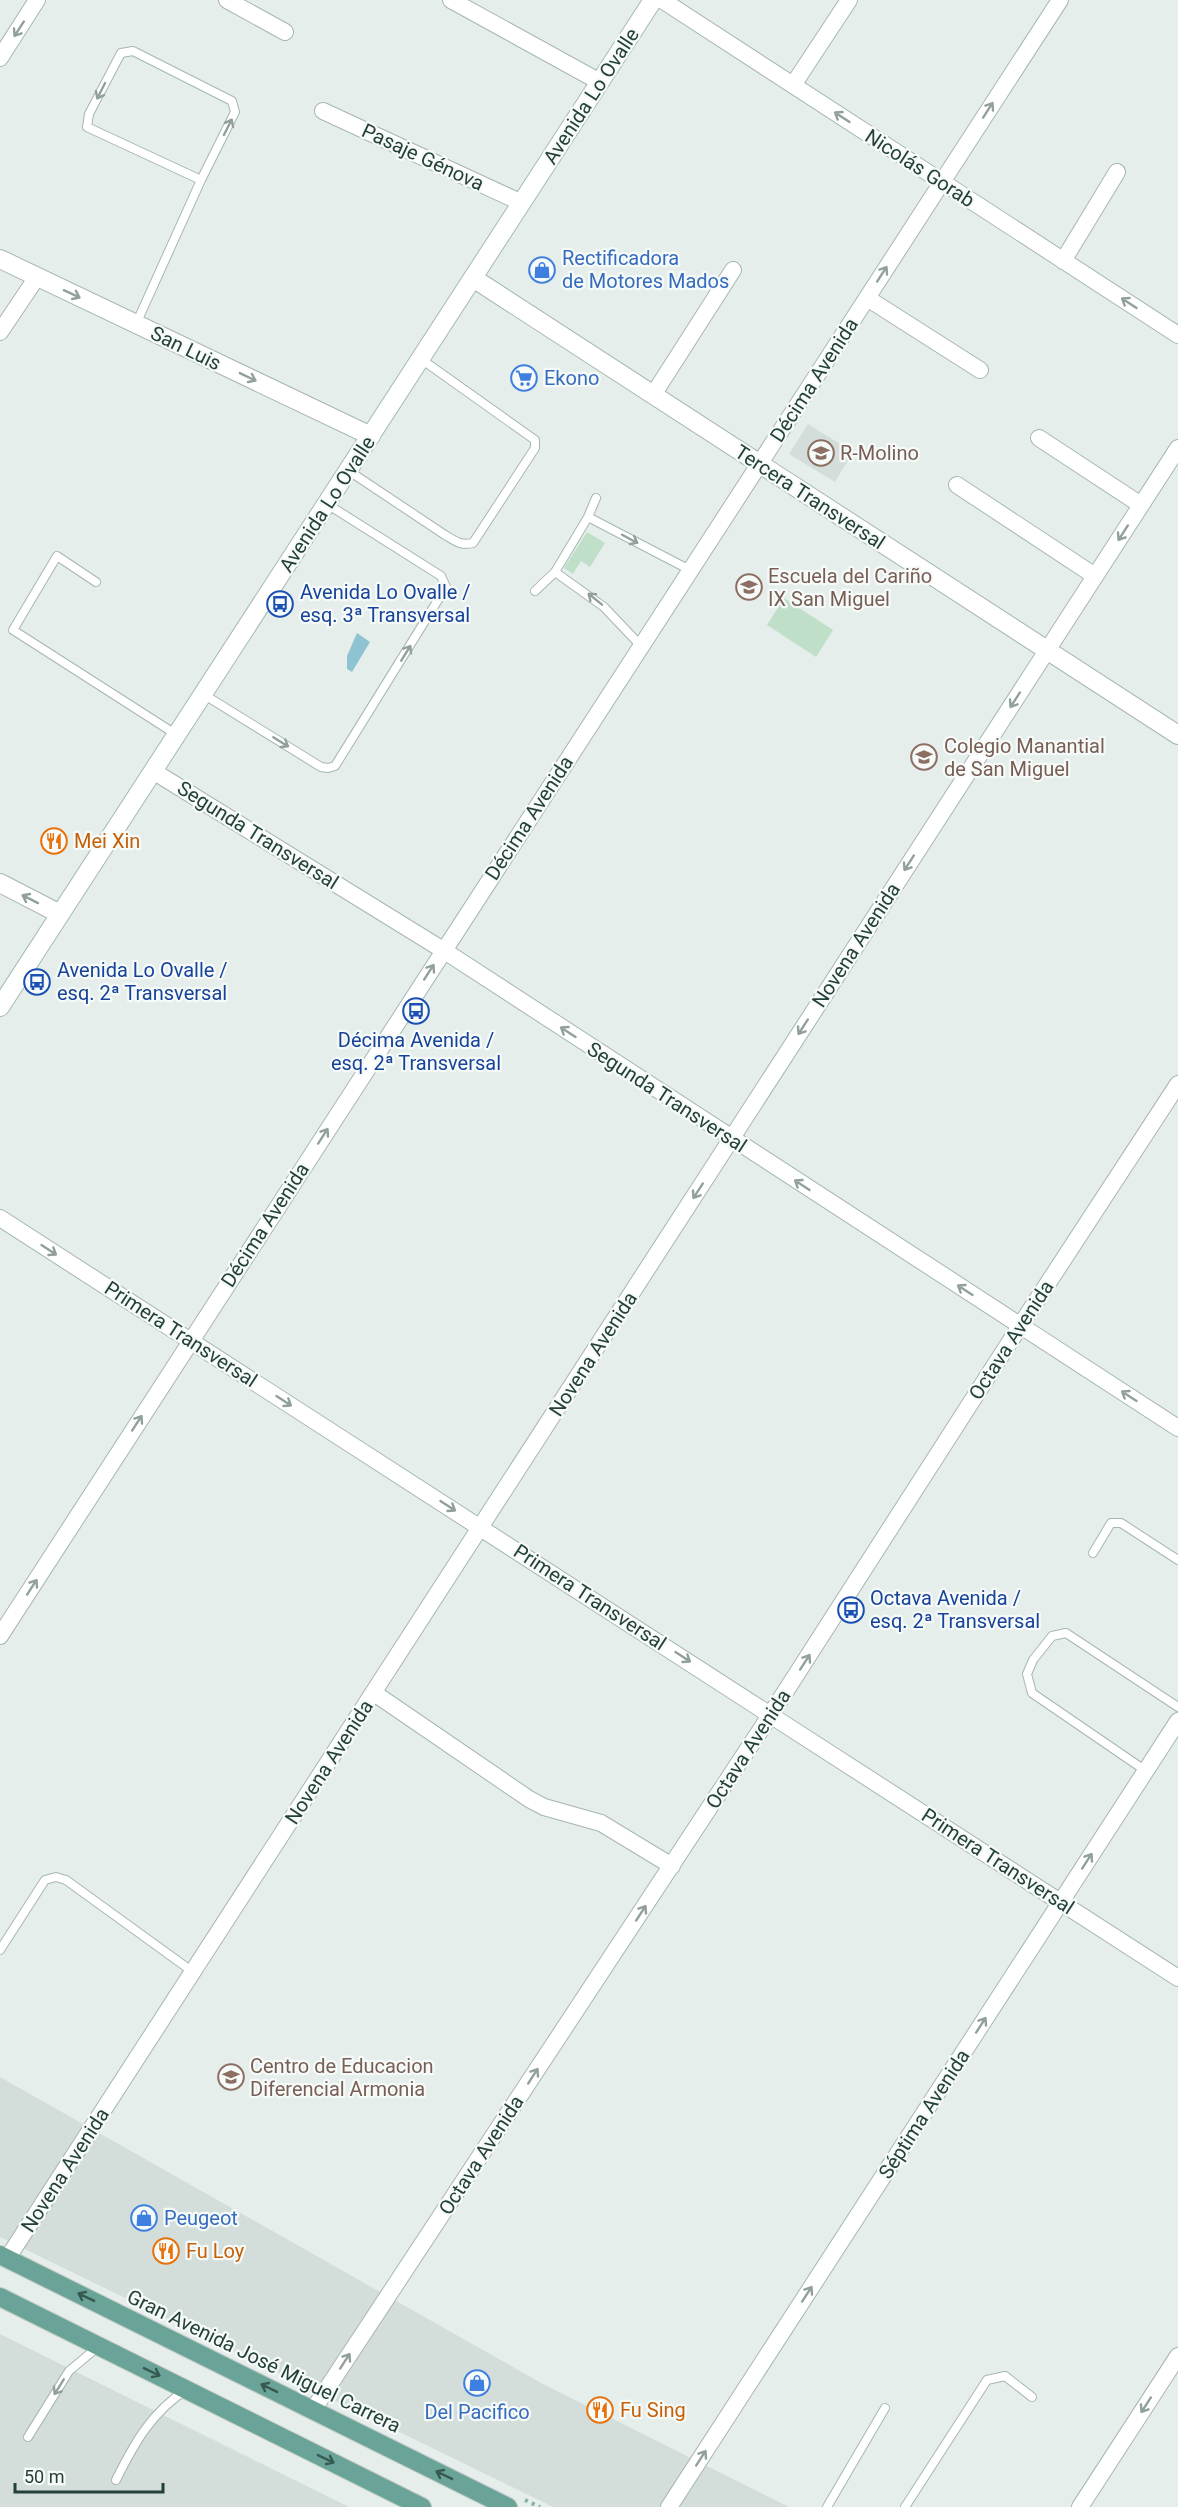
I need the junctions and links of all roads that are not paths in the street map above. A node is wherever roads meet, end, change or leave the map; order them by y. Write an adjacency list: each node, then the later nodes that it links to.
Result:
1 (37, 0): 9 (street, one-way to 9)
2 (227, 0): 8 (street)
3 (451, 0): 10 (street)
4 (653, 0): 10 (street, Avenida Lo Ovalle)
5 (662, 0): 11 (street, Nicolás Gorab)
6 (849, 0): 11 (street)
7 (1060, 0): 15 (street, Décima Avenida, one-way to 7)
8 (285, 32)
9 (0, 58)
10 (600, 82): 16 (street, Avenida Lo Ovalle)
11 (793, 85): 15 (street, Nicolás Gorab, one-way to 11)
12 (323, 111): 16 (street, Pasaje Génova)
13 (1117, 172): 18 (street)
14 (201, 180): 14 (lane, one-way to 14); 23 (lane)
15 (942, 182): 18 (street, Nicolás Gorab); 22 (street, Décima Avenida, one-way to 15)
16 (522, 203): 21 (street, Avenida Lo Ovalle)
17 (0, 259): 20 (street, San Luis)
18 (1063, 261): 25 (street, Nicolás Gorab, one-way to 18)
19 (734, 270): 28 (street)
20 (37, 277): 23 (street, San Luis, one-way to 23); 24 (street)
21 (473, 278): 26 (street, Avenida Lo Ovalle); 28 (street, Tercera Transversal)
22 (867, 298): 27 (street); 32 (street, Décima Avenida)
23 (136, 324): 29 (street, San Luis, one-way to 29)
24 (0, 332)
25 (1178, 335)
26 (421, 359): 29 (street, Avenida Lo Ovalle); 33 (lane)
27 (980, 370)
28 (653, 395): 32 (street, Tercera Transversal)
29 (371, 436): 33 (street, Avenida Lo Ovalle)
30 (1039, 438): 37 (street)
31 (1178, 448): 37 (street, Novena Avenida)
32 (759, 464): 39 (street, Décima Avenida); 45 (street, Tercera Transversal)
33 (349, 471): 36 (street, Avenida Lo Ovalle)
34 (957, 485): 41 (street)
35 (596, 498): 38 (lane)
36 (327, 504): 46 (street, Avenida Lo Ovalle); 46 (lane, one-way to 36)
37 (1141, 505): 41 (street, Novena Avenida, one-way to 41)
38 (588, 517): 39 (lane, one-way to 39); 40 (lane)
39 (690, 570): 44 (street, Décima Avenida)
40 (555, 572): 43 (lane); 44 (lane, one-way to 40)
41 (1095, 576): 45 (street, Novena Avenida)
42 (96, 582): 47 (lane)
43 (535, 591)
44 (641, 646): 52 (street, Décima Avenida)
45 (1046, 650): 48 (street, Tercera Transversal); 55 (street, Novena Avenida, one-way to 55)
46 (203, 694): 47 (street, Avenida Lo Ovalle)
47 (177, 735): 49 (street, Avenida Lo Ovalle)
48 (1178, 735)
49 (153, 771): 51 (street, Avenida Lo Ovalle); 52 (street, Segunda Transversal)
50 (0, 884): 51 (street, one-way to 50)
51 (60, 914): 53 (street, Avenida Lo Ovalle)
52 (443, 950): 55 (street, Segunda Transversal, one-way to 52); 58 (street, Décima Avenida, one-way to 52)
53 (0, 1007)
54 (1178, 1084): 57 (street, Octava Avenida)
55 (732, 1139): 57 (street, Segunda Transversal, one-way to 55); 60 (street, Novena Avenida, one-way to 60)
56 (0, 1218): 58 (street, Primera Transversal, one-way to 58)
57 (1020, 1326): 59 (street, Segunda Transversal, one-way to 57); 66 (street, Octava Avenida, one-way to 57)
58 (191, 1340): 60 (street, Primera Transversal, one-way to 60); 63 (street, Décima Avenida, one-way to 58)
59 (1178, 1428)
60 (481, 1527): 64 (street, Novena Avenida); 66 (street, Primera Transversal, one-way to 66)
61 (1093, 1553): 62 (lane)
62 (1178, 1560)
63 (0, 1636)
64 (374, 1694): 69 (street); 72 (street, Novena Avenida)
65 (1178, 1707): 68 (lane)
66 (771, 1714): 69 (street, Octava Avenida); 70 (street, Primera Transversal)
67 (1178, 1721): 68 (street, Séptima Avenida)
68 (1146, 1771): 70 (street, Séptima Avenida, one-way to 68)
69 (672, 1866): 81 (street, Octava Avenida, one-way to 69)
70 (1061, 1901): 73 (street, Primera Transversal); 86 (street, Séptima Avenida, one-way to 70)
71 (0, 1950): 72 (lane)
72 (193, 1972): 74 (street, Novena Avenida)
73 (1178, 1978)
74 (4, 2257): 81 (main road, Gran Avenida José Miguel Carrera, one-way to 74)
75 (0, 2297): 76 (main road)
76 (99, 2346): 78 (main road, one-way to 78); 82 (lane, one-way to 82)
77 (1178, 2356): 89 (street, one-way to 89)
78 (187, 2389): 83 (lane); 84 (main road, one-way to 84)
79 (1032, 2397): 88 (lane)
80 (885, 2408): 87 (lane)
81 (313, 2410): 85 (main road, Gran Avenida José Miguel Carrera, one-way to 81)
82 (28, 2437)
83 (116, 2480)
84 (422, 2507)
85 (508, 2507)
86 (669, 2507)
87 (827, 2507)
88 (904, 2507)
89 (1080, 2507)

